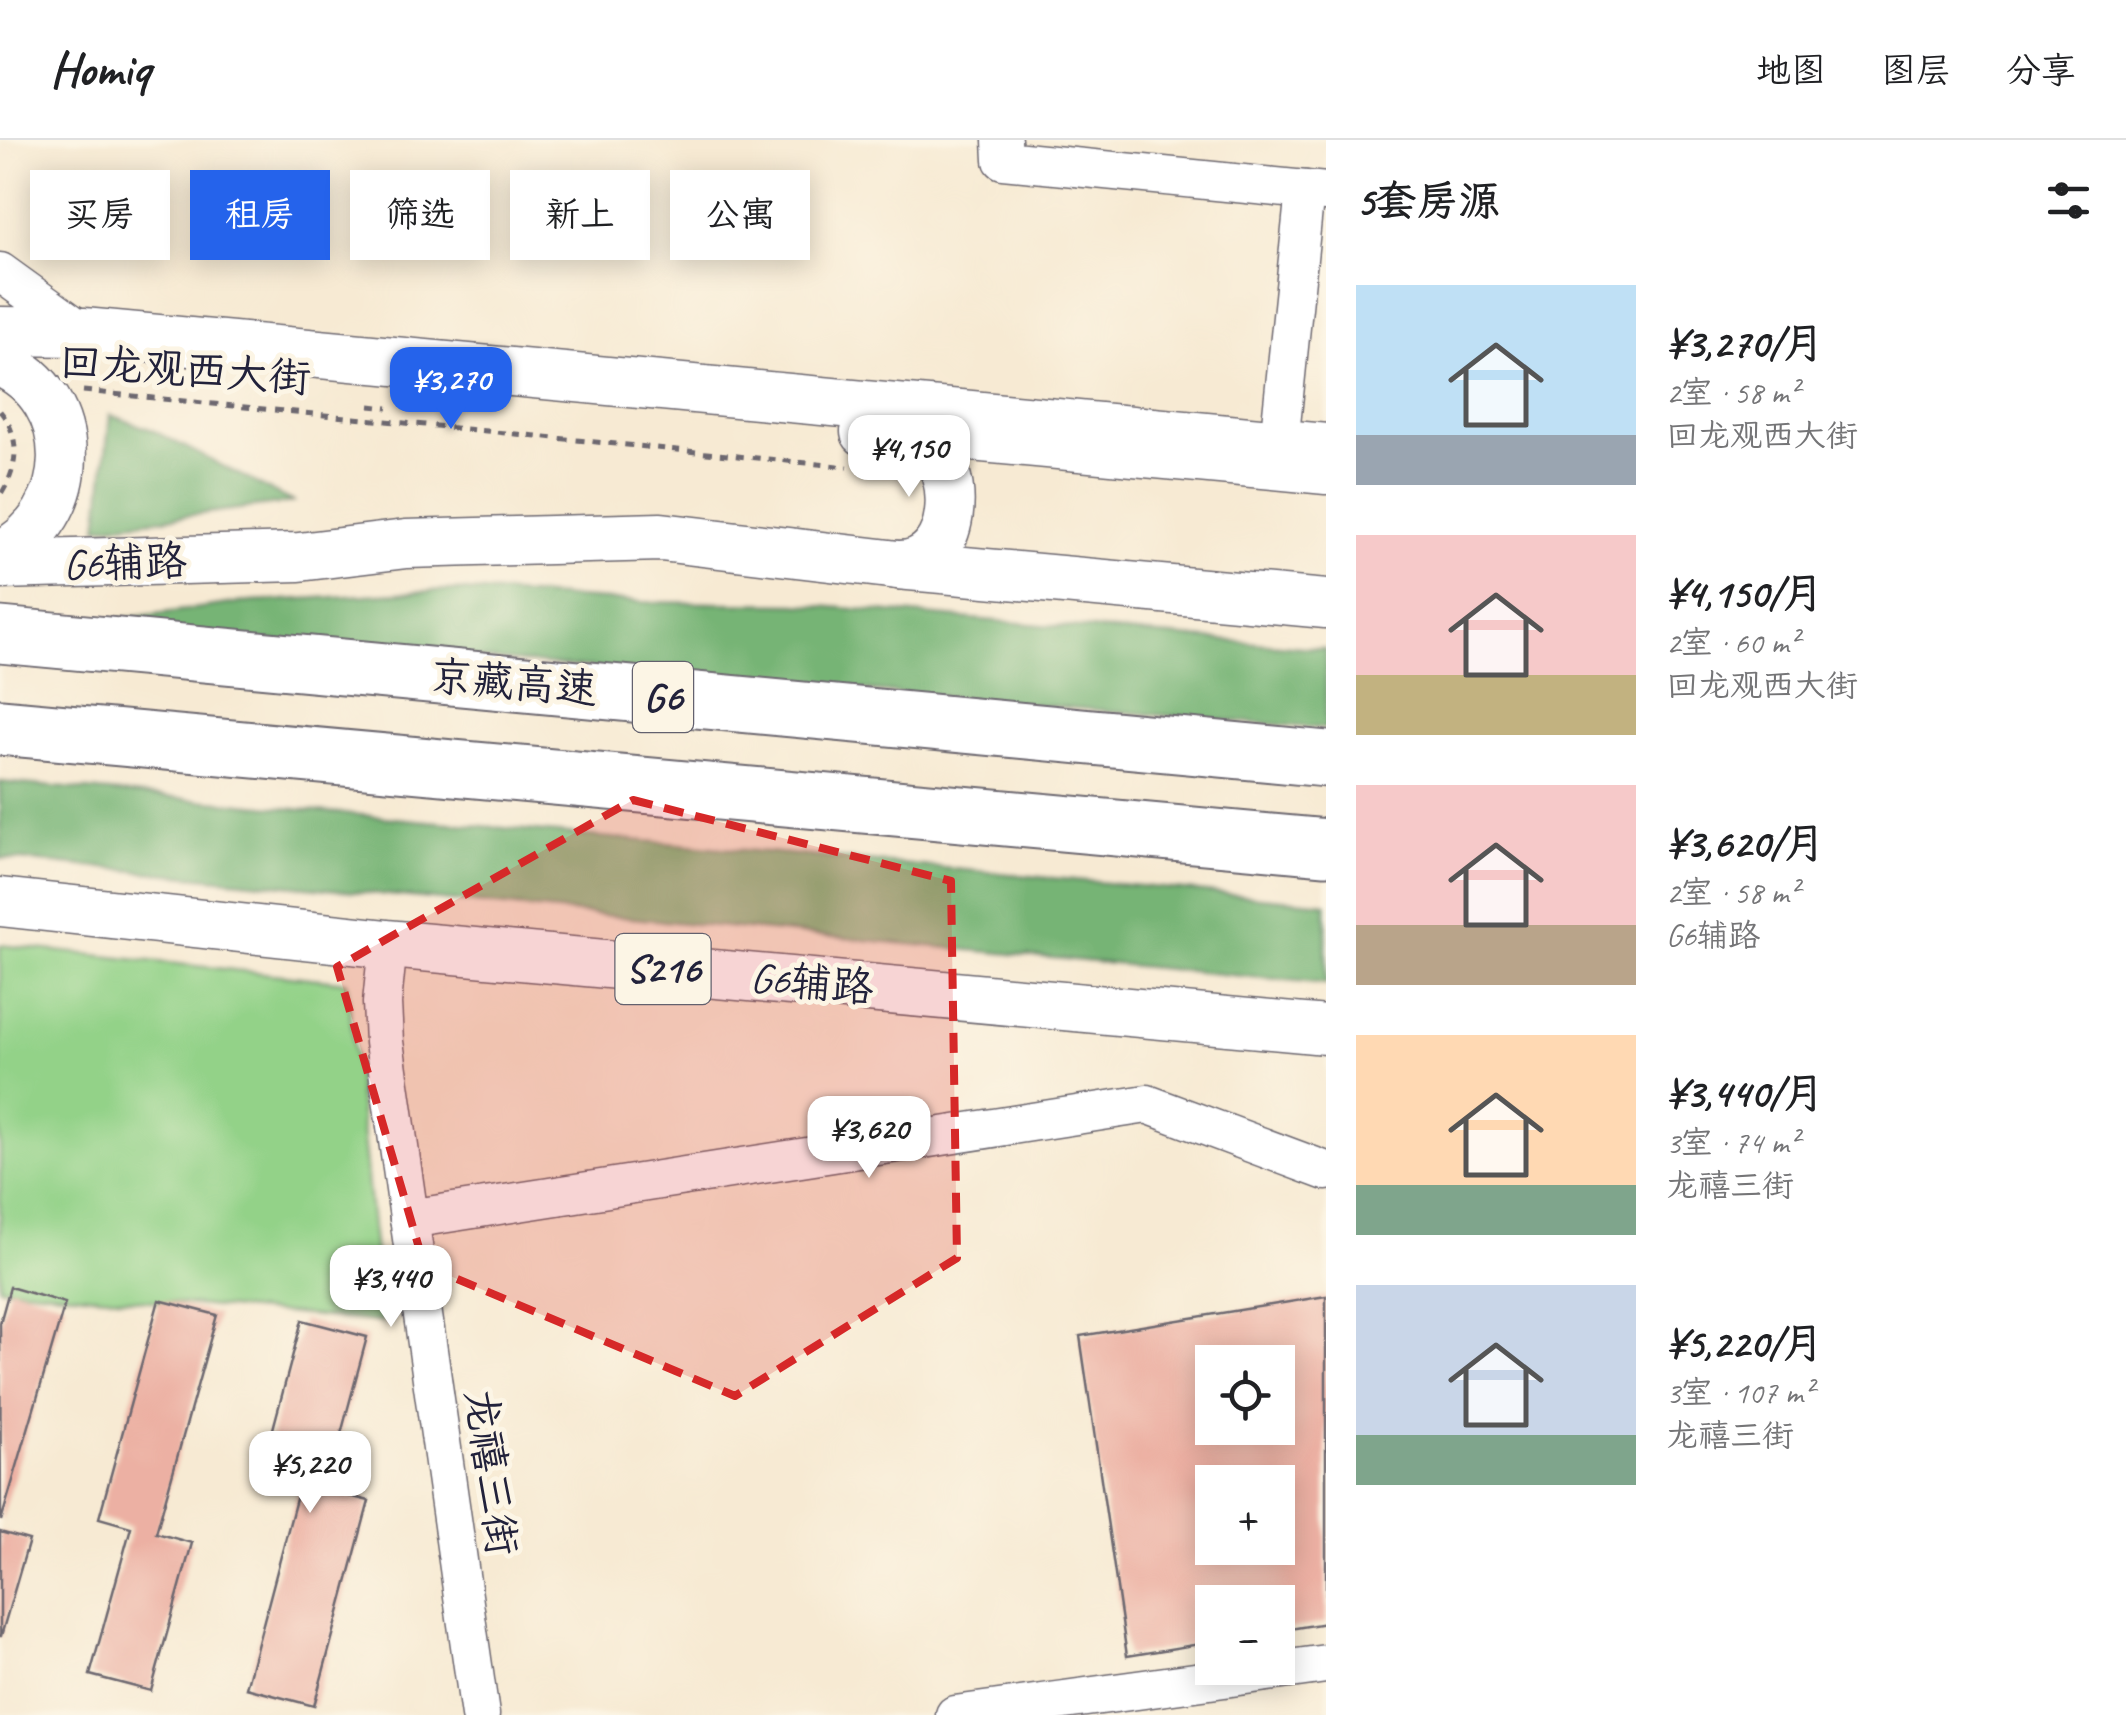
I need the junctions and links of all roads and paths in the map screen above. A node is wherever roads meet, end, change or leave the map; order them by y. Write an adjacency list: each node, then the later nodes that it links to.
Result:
1 (1002, 140): 2 (street)
2 (1315, 191): 12 (street)
3 (0, 272): 6 (street, 回龙观西大街)
4 (0, 311): 6 (main road, 回龙观西大街)
5 (0, 331): 6 (main road, 回龙观西大街)
6 (82, 332): 12 (main road, 回龙观西大街)
7 (0, 360): 8 (main road); 11 (main road, 回龙观西大街)
8 (13, 394): 14 (path); 16 (path); 17 (main road); 18 (main road)
9 (370, 406): 10 (path)
10 (388, 408)
11 (906, 436): 15 (street, 回龙观西大街); 19 (main road)
12 (1280, 444): 13 (main road, 回龙观西大街)
13 (1326, 448)
14 (854, 468)
15 (1326, 476)
16 (0, 496)
17 (0, 534)
18 (0, 555)
19 (898, 564): 20 (main road, G6辅路); 21 (main road, G6辅路)
20 (0, 565)
21 (1326, 604)
22 (0, 635): 24 (highway, 京藏高速 / G6)
23 (0, 727): 25 (highway, G6)
24 (1326, 758)
25 (1326, 847)
26 (0, 902): 27 (main road, G6辅路 / S216)
27 (388, 944): 28 (main road, G6辅路 / S216); 30 (street, 龙禧三街)
28 (1326, 1030)
29 (1326, 1171): 30 (street)
30 (409, 1219): 32 (street, 龙禧三街)
31 (1326, 1664): 33 (street)
32 (480, 1715)
33 (955, 1715)

